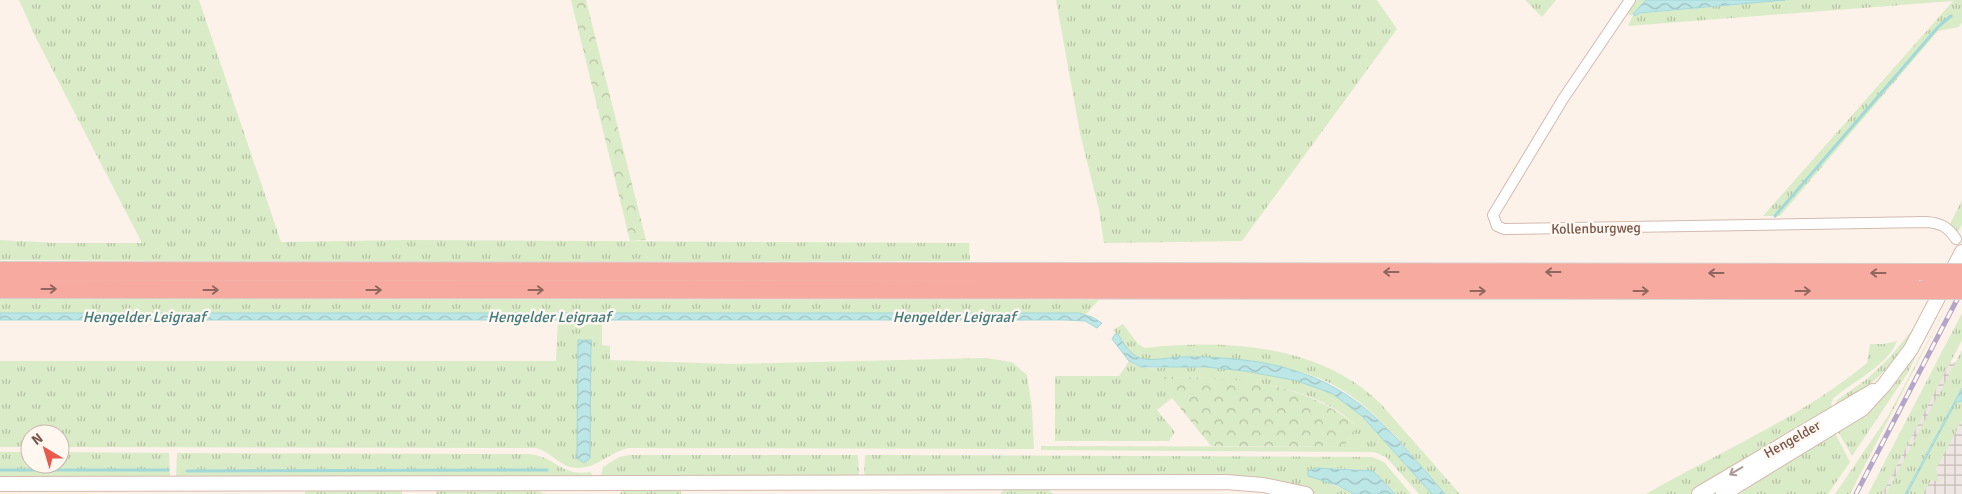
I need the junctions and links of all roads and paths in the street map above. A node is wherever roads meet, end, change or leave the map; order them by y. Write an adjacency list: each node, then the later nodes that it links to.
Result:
1 (1630, 0): 2 (street, Kollenburgweg)
2 (1959, 257): 3 (highway, one-way to 3, bridge); 6 (street, Hengelder)
3 (0, 271)
4 (0, 289): 5 (highway, one-way to 5, bridge)
5 (1962, 290)
6 (1884, 385): 10 (street, Hengelder, one-way to 10); 11 (street, Hengelder)
7 (0, 484): 8 (street)
8 (557, 489): 9 (street)
9 (1306, 494)
10 (1699, 494)
11 (1723, 494)

